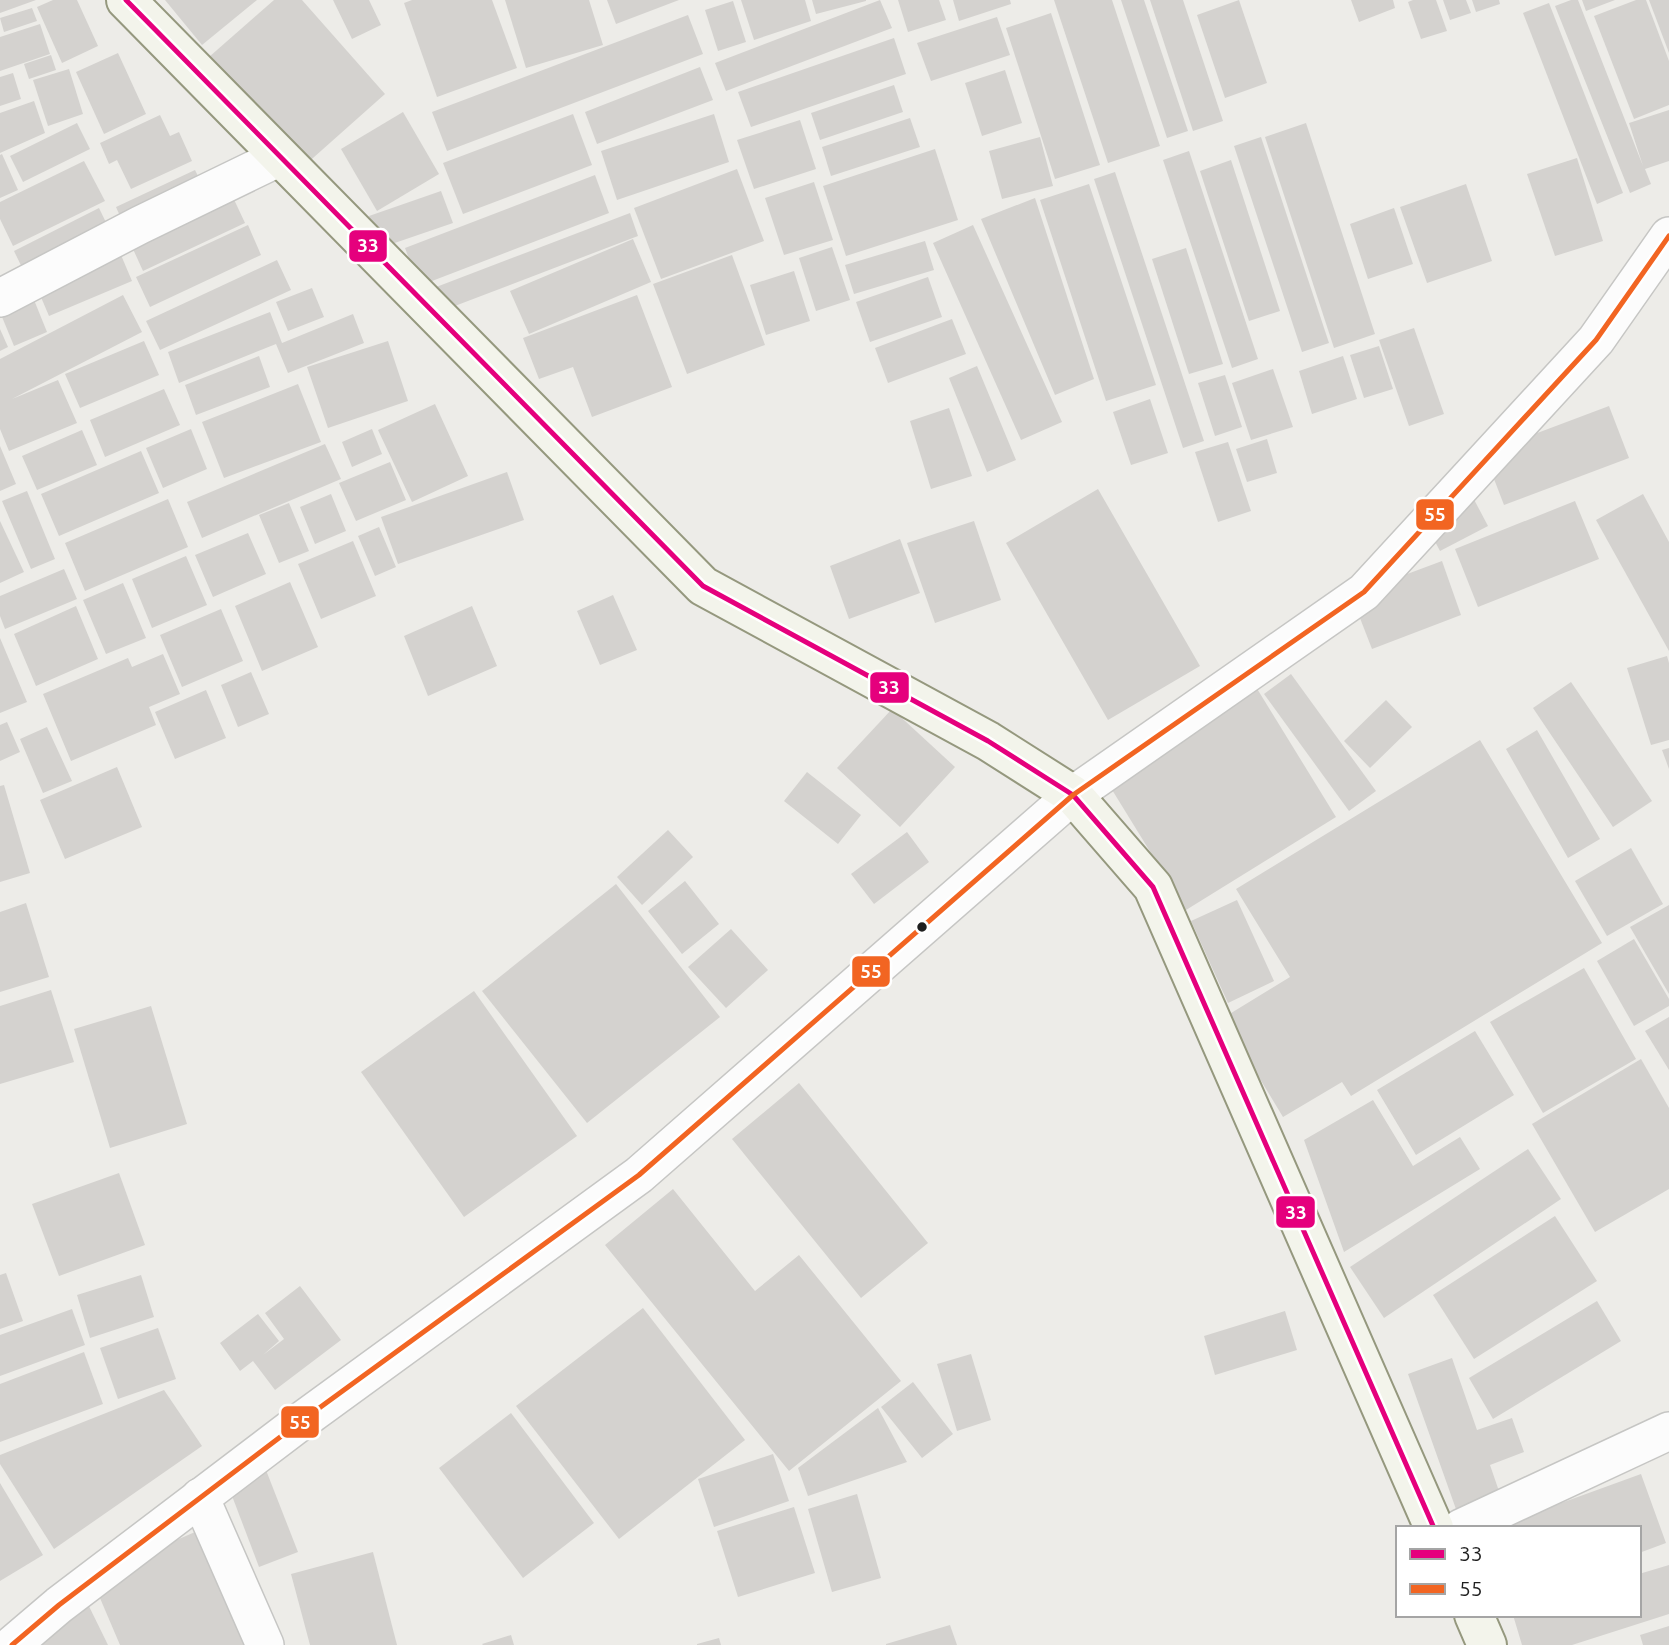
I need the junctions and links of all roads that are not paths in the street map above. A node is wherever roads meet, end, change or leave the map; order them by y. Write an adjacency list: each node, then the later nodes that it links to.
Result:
1 (126, 0): 2 (main road)
2 (281, 157): 4 (street); 5 (main road)
3 (1669, 236): 5 (street)
4 (0, 298)
5 (1073, 795): 7 (street); 8 (main road)
6 (1669, 1432): 9 (street)
7 (200, 1497): 11 (street); 12 (street)
8 (1433, 1526)
9 (1465, 1526)
10 (1475, 1617): 13 (main road)
11 (12, 1645)
12 (265, 1645)
13 (1488, 1645)

